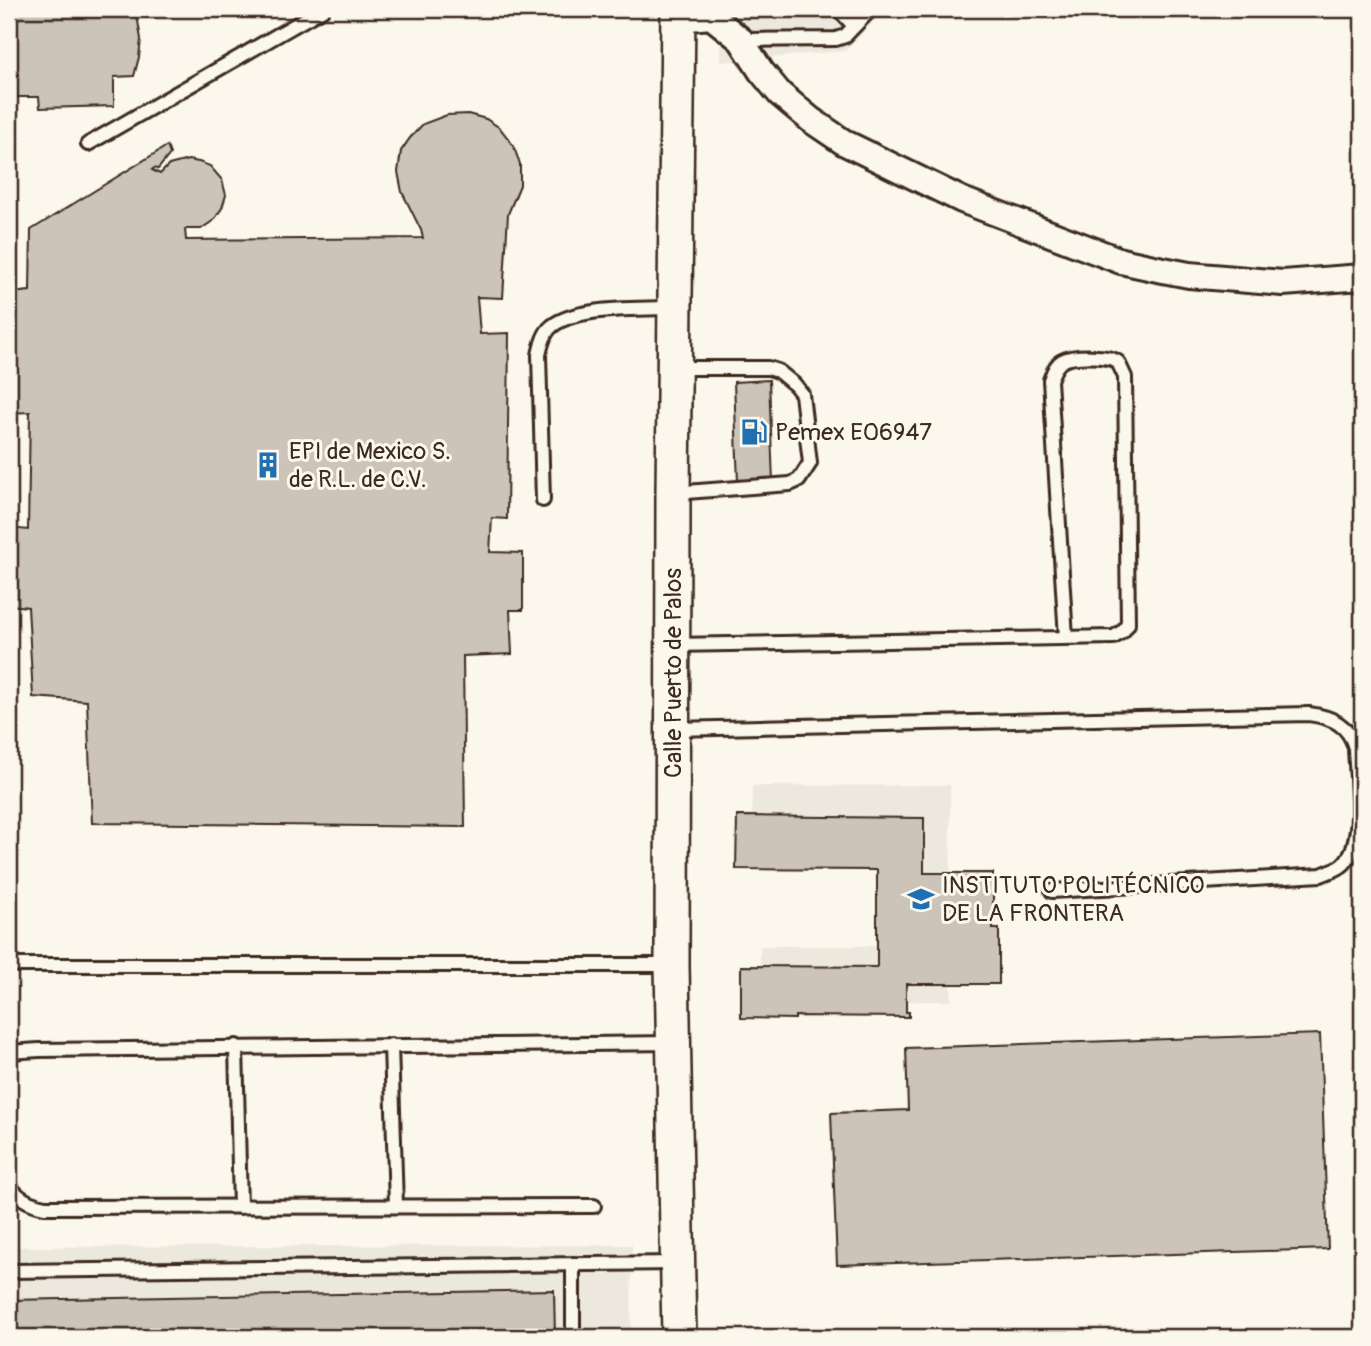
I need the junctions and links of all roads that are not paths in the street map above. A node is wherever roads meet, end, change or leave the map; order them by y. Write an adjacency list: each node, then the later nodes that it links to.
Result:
1 (323, 9): 8 (lane)
2 (838, 9): 6 (lane)
3 (871, 9): 6 (lane)
4 (715, 12): 5 (street); 7 (street)
5 (678, 14): 10 (street, Calle Puerto de Palos)
6 (855, 26): 7 (lane)
7 (741, 40): 9 (street)
8 (88, 144)
9 (1362, 277)
10 (674, 308): 11 (street, Calle Puerto de Palos); 13 (lane)
11 (675, 368): 12 (street, Calle Puerto de Palos); 12 (lane)
12 (673, 493): 15 (street, Calle Puerto de Palos)
13 (542, 500)
14 (1066, 638): 14 (lane); 15 (lane)
15 (673, 645): 16 (street, Calle Puerto de Palos)
16 (673, 729): 17 (lane); 19 (street, Calle Puerto de Palos)
17 (1052, 891)
18 (9, 965): 19 (lane)
19 (672, 965): 20 (street, Calle Puerto de Palos)
20 (675, 1043): 21 (lane); 28 (street, Calle Puerto de Palos)
21 (391, 1045): 22 (lane); 25 (lane)
22 (236, 1046): 23 (lane); 27 (lane)
23 (9, 1052)
24 (9, 1185): 27 (lane)
25 (396, 1206): 26 (lane); 27 (lane)
26 (594, 1206)
27 (240, 1207)
28 (678, 1263): 29 (lane); 32 (street, Calle Puerto de Palos)
29 (573, 1264): 30 (lane); 31 (lane)
30 (9, 1271)
31 (573, 1337)
32 (679, 1337)

